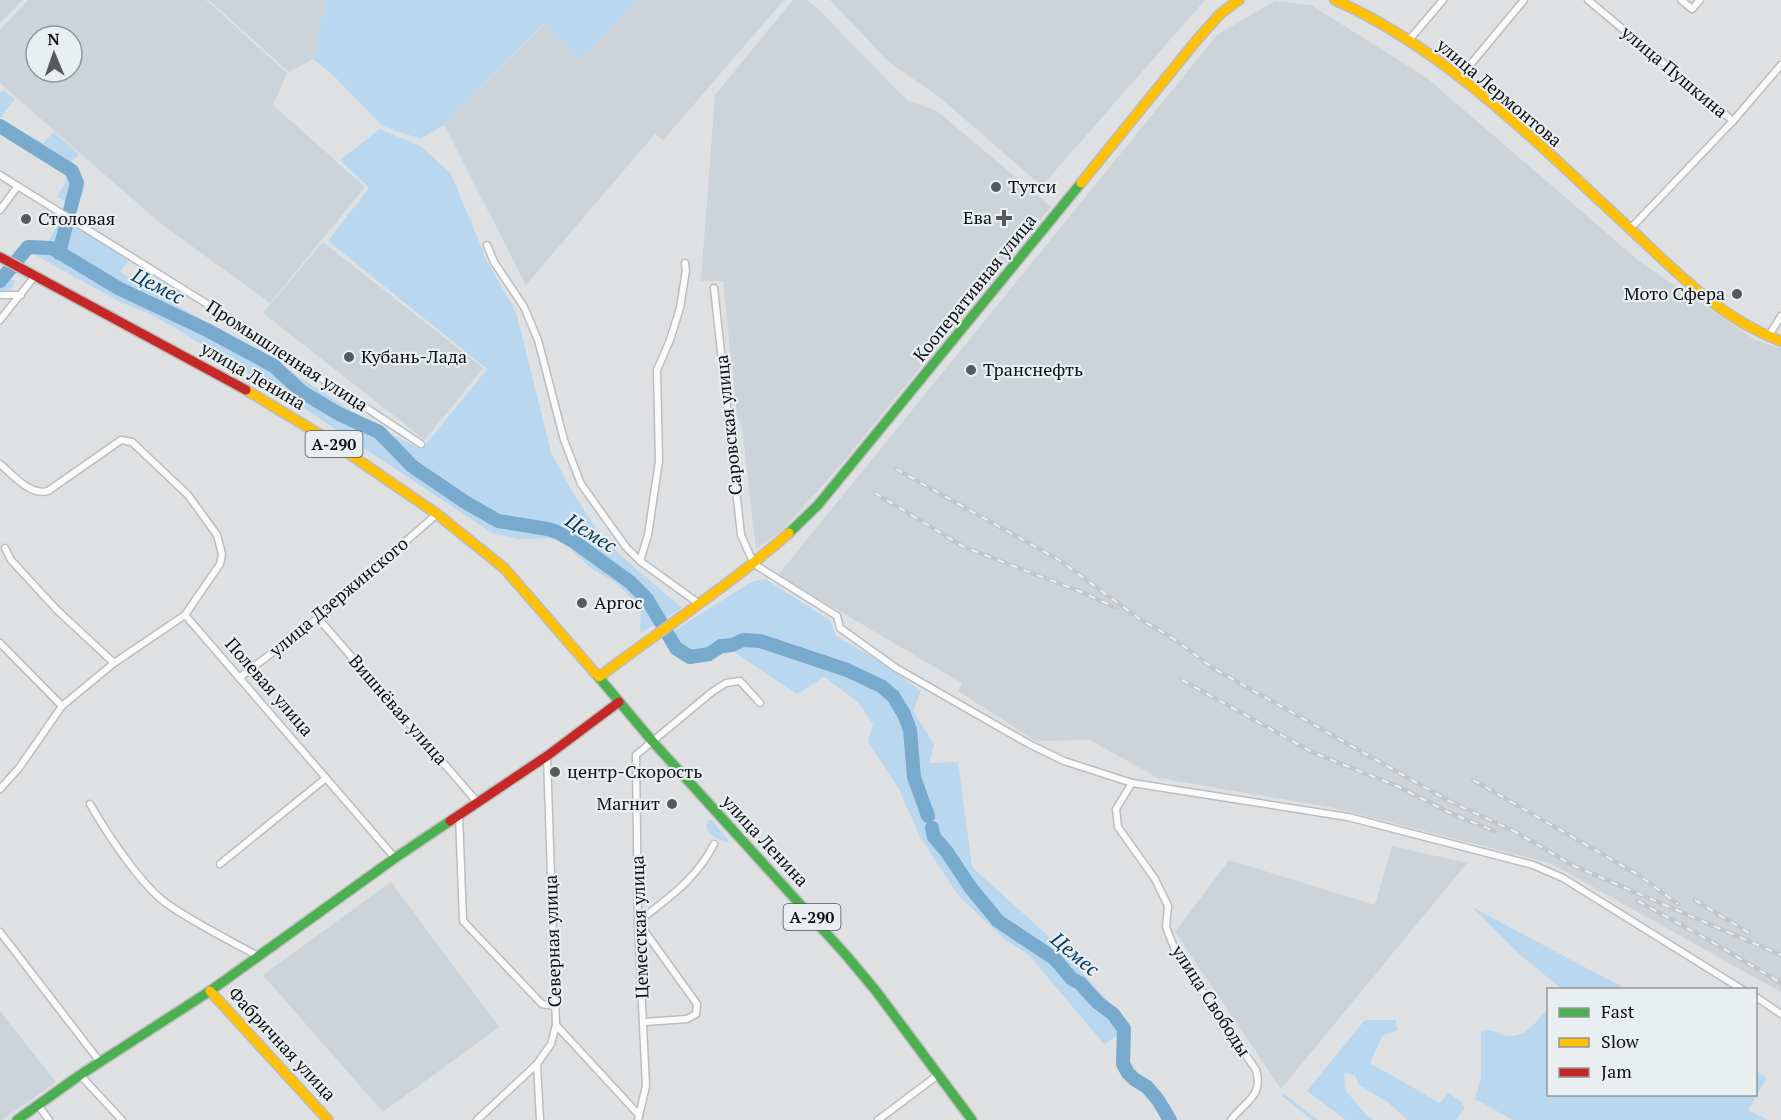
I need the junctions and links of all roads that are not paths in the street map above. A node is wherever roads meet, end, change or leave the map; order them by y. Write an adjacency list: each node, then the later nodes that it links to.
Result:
1 (1239, 0): 32 (main road, Кооперативная улица)
2 (1335, 0): 8 (main road, улица Лермонтова)
3 (1443, 0): 8 (street)
4 (1524, 0): 10 (street)
5 (1588, 0): 11 (street, улица Пушкина)
6 (1681, 0): 7 (street)
7 (1700, 0)
8 (1409, 40): 10 (main road, улица Лермонтова)
9 (1781, 65): 11 (street)
10 (1460, 77): 15 (main road, улица Лермонтова)
11 (1733, 121): 15 (street)
12 (0, 174): 13 (street, Промышленная улица)
13 (17, 187): 14 (street); 27 (street, Промышленная улица)
14 (0, 210)
15 (1630, 229): 25 (main road, улица Лермонтова)
16 (487, 245): 31 (street)
17 (2, 258): 19 (main road, улица Ленина / А-290)
18 (685, 263): 31 (street)
19 (36, 276): 22 (street); 29 (main road, улица Ленина / А-290)
20 (714, 288): 32 (street, Саровская улица)
21 (0, 295): 22 (street)
22 (21, 295): 24 (street)
23 (1781, 316): 25 (street)
24 (0, 320)
25 (1767, 337): 26 (main road, улица Лермонтова)
26 (1781, 341)
27 (421, 444)
28 (0, 464): 34 (street)
29 (437, 514): 35 (street, улица Дзержинского); 38 (main road, улица Ленина / А-290)
30 (5, 548): 37 (street)
31 (640, 561): 33 (street)
32 (753, 561): 33 (main road, Кооперативная улица); 46 (street)
33 (699, 603): 38 (main road, Кооперативная улица)
34 (185, 615): 37 (street); 39 (street, Полевая улица)
35 (318, 618): 39 (street, улица Дзержинского); 48 (street, Вишнёвая улица)
36 (0, 643): 42 (street)
37 (114, 663): 42 (street)
38 (599, 677): 40 (main road, улица Ленина)
39 (239, 678): 45 (street, Полевая улица)
40 (619, 702): 43 (main road, улица Ленина / А-290); 44 (main road)
41 (760, 703): 43 (street)
42 (62, 706): 47 (street)
43 (653, 742): 54 (street, Цемесская улица); 67 (main road, улица Ленина / А-290)
44 (547, 756): 48 (main road); 60 (street, Северная улица)
45 (326, 778): 52 (street, Полевая улица); 53 (street)
46 (1132, 783): 57 (street); 78 (street, улица Свободы)
47 (0, 789)
48 (478, 802): 50 (main road)
49 (90, 804): 56 (street)
50 (459, 815): 52 (main road); 60 (street)
51 (714, 844): 54 (street)
52 (395, 858): 56 (main road)
53 (220, 864)
54 (638, 922): 62 (street, Цемесская улица); 62 (street)
55 (0, 932): 64 (street)
56 (258, 956): 58 (main road)
57 (1740, 988)
58 (210, 991): 64 (main road); 73 (main road, Фабричная улица)
59 (1757, 998): 61 (street)
60 (554, 1006): 63 (street, Северная улица)
61 (1781, 1014)
62 (644, 1022): 69 (street, Цемесская улица)
63 (556, 1025): 65 (street, Северная улица); 69 (street)
64 (100, 1062): 66 (main road)
65 (537, 1064): 74 (street, Северная улица); 75 (street)
66 (80, 1075): 68 (main road); 72 (street)
67 (938, 1075): 76 (street); 77 (main road, улица Ленина / А-290)
68 (38, 1105): 70 (main road); 71 (street)
69 (639, 1117)
70 (17, 1120)
71 (49, 1120)
72 (122, 1120)
73 (328, 1120)
74 (477, 1120)
75 (540, 1120)
76 (878, 1120)
77 (972, 1120)
78 (1231, 1120)

